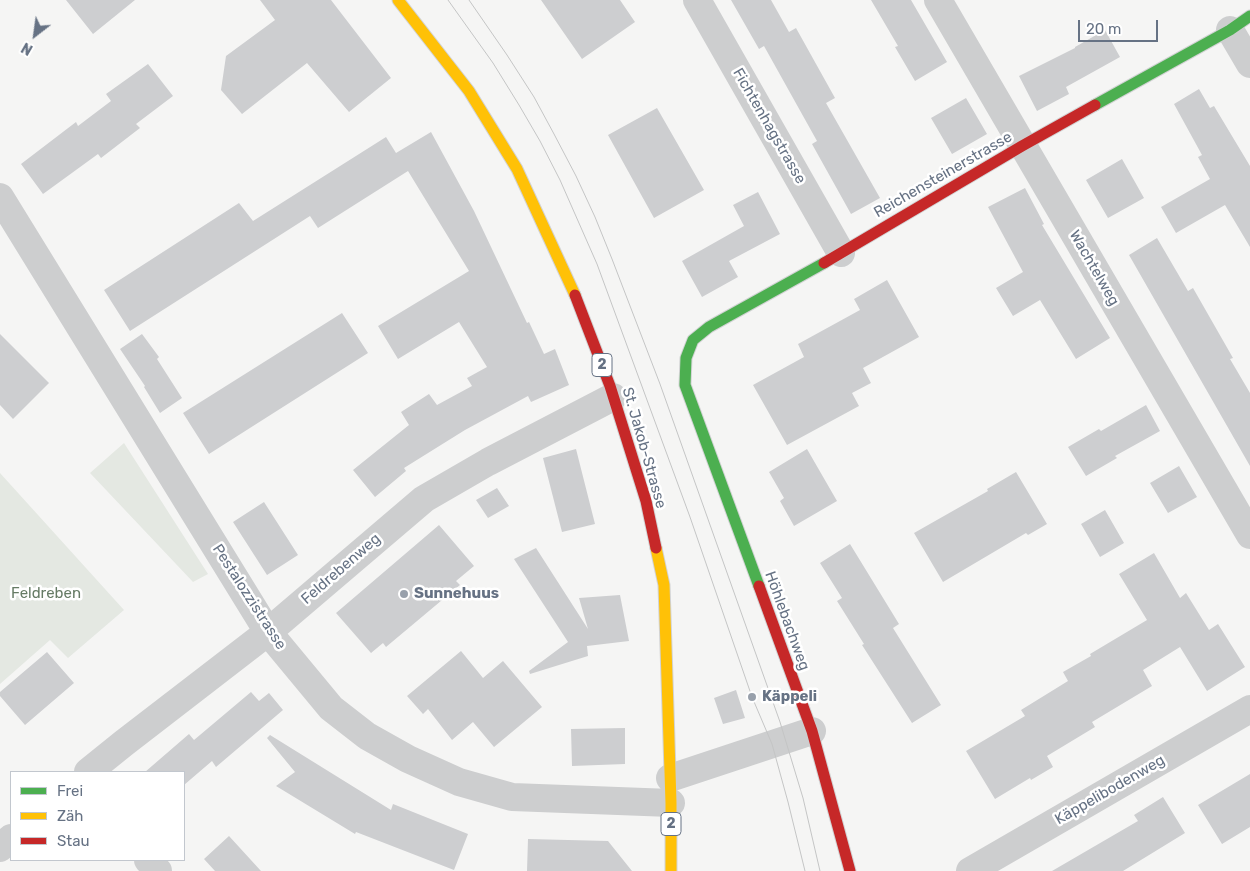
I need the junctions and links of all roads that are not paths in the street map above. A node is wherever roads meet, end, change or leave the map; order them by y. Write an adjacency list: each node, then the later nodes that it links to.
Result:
1 (398, 0): 10 (street, St. Jakob-Strasse / 2)
2 (697, 0): 8 (street, Fichtenhagstrasse)
3 (938, 0): 6 (street, Wachtelweg)
4 (1240, 23): 5 (street); 6 (street, Reichensteinerstrasse)
5 (1250, 64)
6 (1022, 146): 8 (street, Reichensteinerstrasse); 11 (street, Wachtelweg)
7 (0, 197): 12 (street, Pestalozzistrasse)
8 (841, 253): 9 (street, Reichensteinerstrasse)
9 (685, 386): 14 (street, Höhlebachweg)
10 (613, 397): 12 (street, Feldrebenweg); 16 (street, St. Jakob-Strasse / 2)
11 (1250, 535)
12 (268, 632): 15 (street, Feldrebenweg); 16 (street, Pestalozzistrasse)
13 (1250, 710): 23 (street, Käppelibodenweg)
14 (812, 731): 16 (street); 22 (street, Höhlebachweg)
15 (89, 771)
16 (671, 790): 21 (street, St. Jakob-Strasse / 2)
17 (10, 839): 18 (street)
18 (0, 848)
19 (149, 861): 20 (street)
20 (158, 871)
21 (671, 871)
22 (850, 871)
23 (970, 871)

